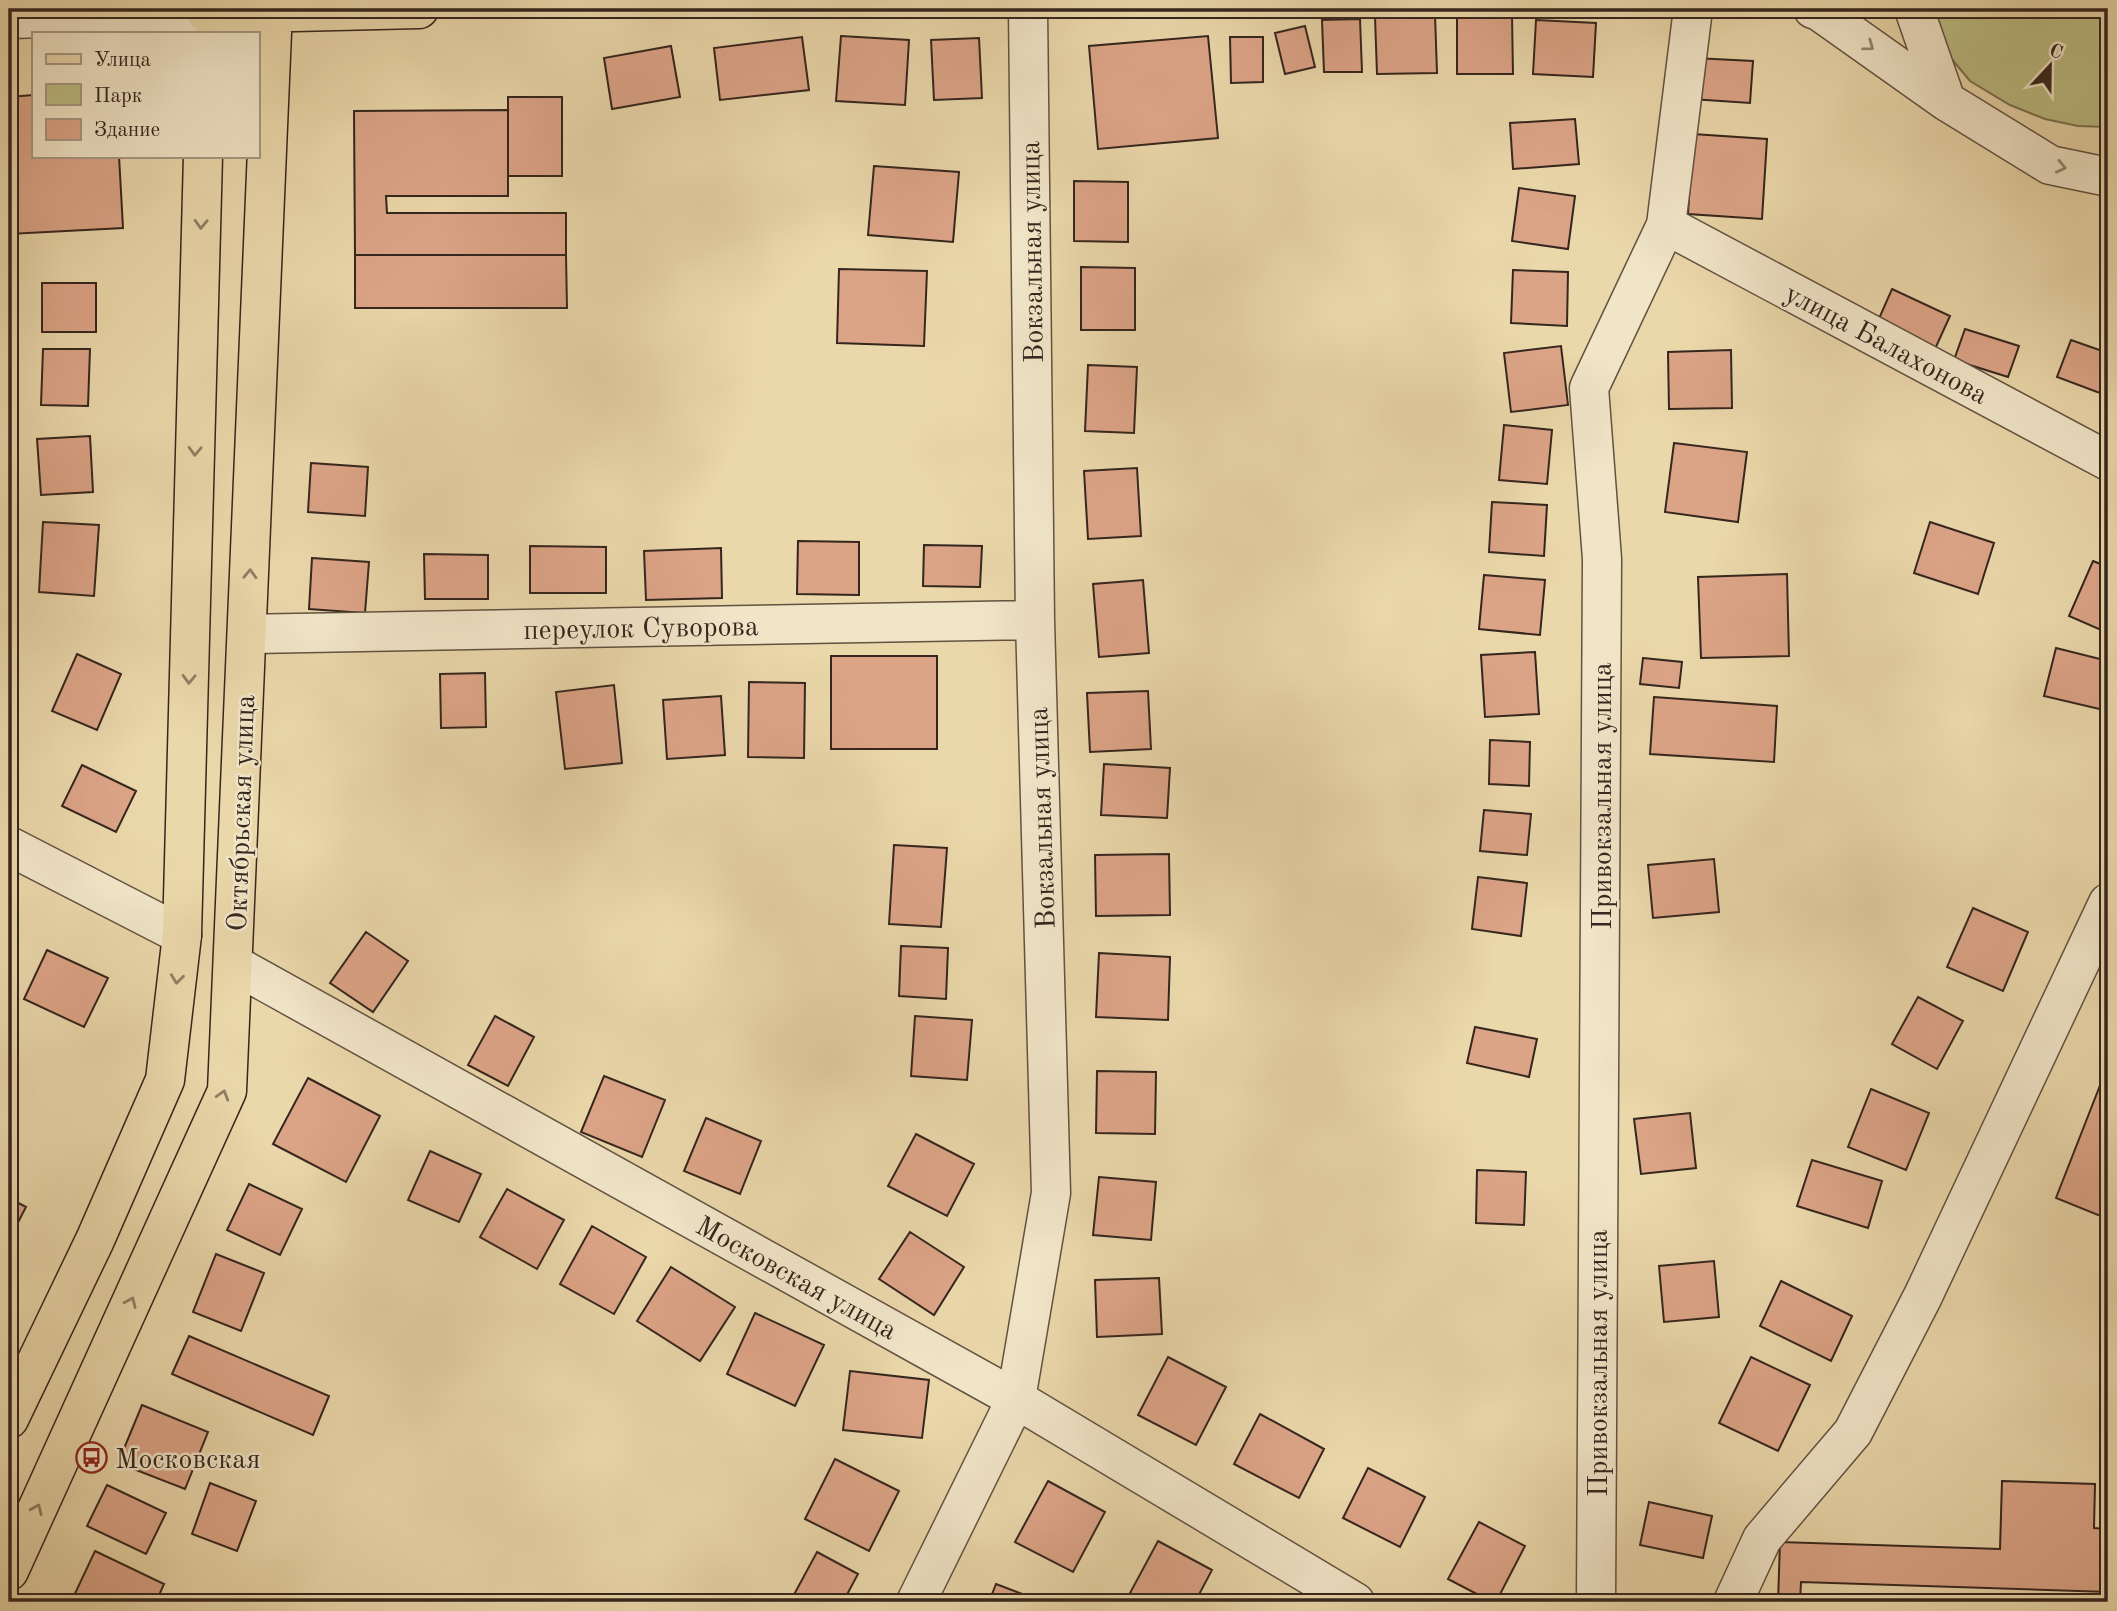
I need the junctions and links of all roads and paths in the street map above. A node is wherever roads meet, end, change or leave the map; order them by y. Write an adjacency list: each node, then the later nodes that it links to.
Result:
1 (419, 9): 6 (main road)
2 (1028, 9): 14 (street, Вокзальная улица)
3 (1693, 9): 12 (street, Привокзальная улица)
4 (1813, 9): 9 (street, one-way to 9)
5 (1914, 9): 9 (street)
6 (273, 11): 8 (main road); 15 (main road, Октябрьская улица, one-way to 6)
7 (9, 19): 8 (street)
8 (207, 19)
9 (1946, 101): 11 (street, one-way to 11)
10 (203, 158): 18 (main road, Октябрьская улица, one-way to 18)
11 (2108, 177)
12 (1666, 225): 13 (street, улица Балахонова); 25 (street, Привокзальная улица)
13 (2108, 461)
14 (1035, 620): 15 (street, переулок Суворова); 20 (street, Вокзальная улица)
15 (247, 634): 19 (main road, Октябрьская улица)
16 (9, 846): 18 (street)
17 (2108, 903): 26 (street)
18 (182, 935): 21 (main road, Октябрьская улица, one-way to 21)
19 (233, 964): 20 (street, Московская улица); 22 (main road, Октябрьская улица, one-way to 19)
20 (1016, 1399): 23 (street, Вокзальная улица); 24 (street, Московская улица)
21 (9, 1419)
22 (9, 1572)
23 (916, 1602)
24 (1354, 1602)
25 (1596, 1602)
26 (1733, 1602)

